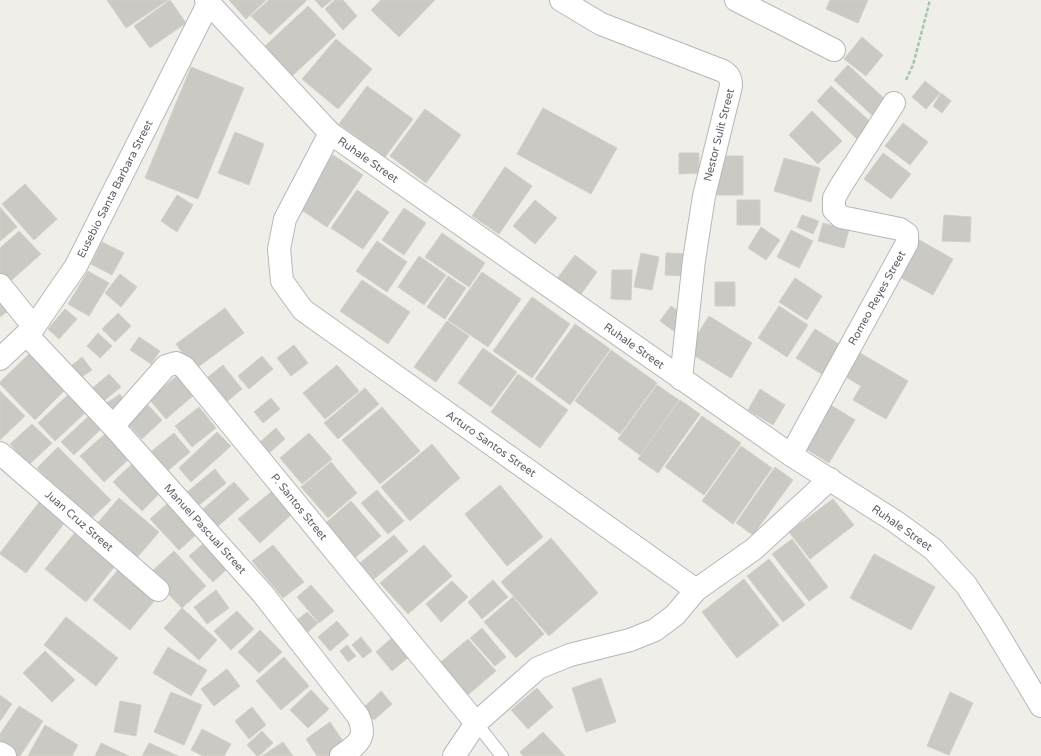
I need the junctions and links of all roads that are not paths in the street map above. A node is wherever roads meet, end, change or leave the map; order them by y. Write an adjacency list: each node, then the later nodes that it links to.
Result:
1 (561, 0): 10 (street, Nestor Sulit Street)
2 (736, 0): 4 (street)
3 (207, 2): 6 (street, Ruhale Street); 8 (street, Eusebio Santa Barbara Street)
4 (834, 50)
5 (894, 103): 13 (street, Romeo Reyes Street)
6 (330, 133): 10 (street, Ruhale Street); 16 (street, Arturo Santos Street)
7 (0, 285): 8 (street, Manuel Pascual Street)
8 (31, 331): 9 (street, Eusebio Santa Barbara Street); 11 (street, Manuel Pascual Street)
9 (0, 358)
10 (681, 379): 13 (street, Ruhale Street)
11 (113, 426): 18 (street, P. Santos Street); 21 (street, Manuel Pascual Street)
12 (0, 453): 15 (street, Juan Cruz Street)
13 (791, 455): 14 (street, Ruhale Street)
14 (830, 479): 16 (street); 17 (street, Ruhale Street)
15 (158, 590)
16 (696, 590): 18 (street)
17 (1041, 706)
18 (476, 723): 22 (street); 23 (lane)
19 (0, 753): 20 (street)
20 (5, 756)
21 (341, 756)
22 (454, 756)
23 (502, 756)

